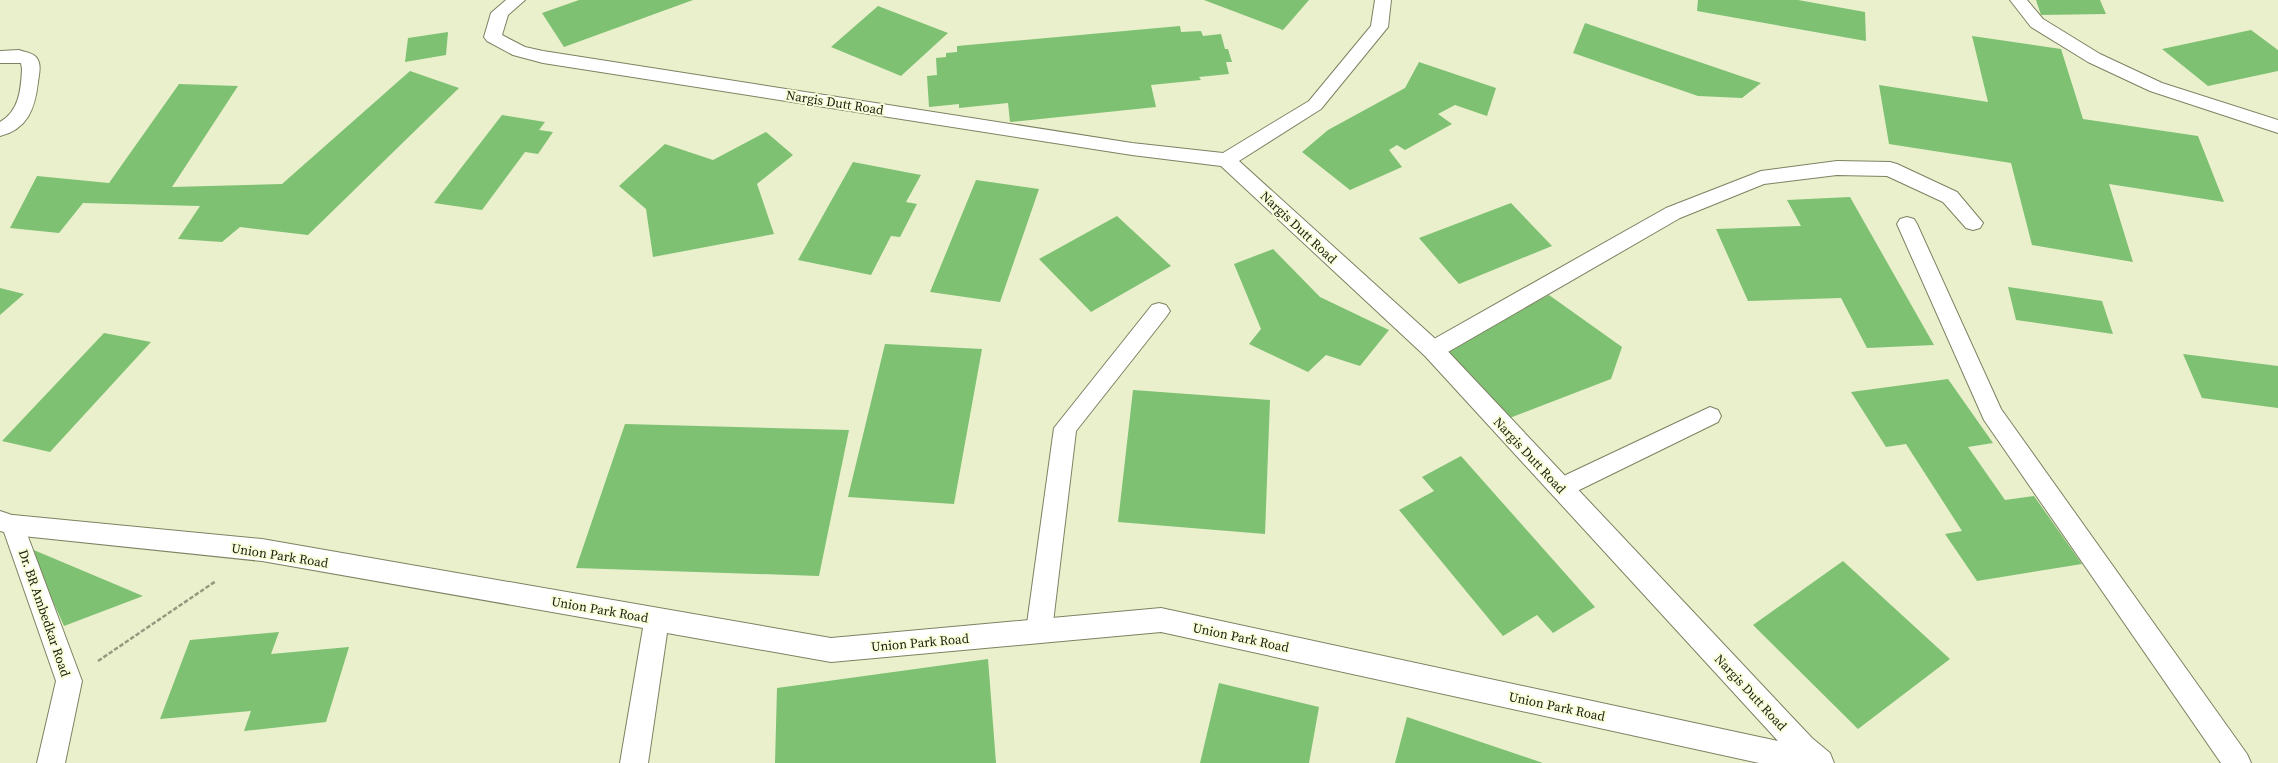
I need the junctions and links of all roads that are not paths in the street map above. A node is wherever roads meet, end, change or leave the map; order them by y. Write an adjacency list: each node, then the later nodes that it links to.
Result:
1 (517, 0): 7 (street, Nargis Dutt Road)
2 (1383, 0): 7 (street)
3 (2018, 0): 5 (street)
4 (0, 57): 6 (street)
5 (2278, 127)
6 (0, 130)
7 (1226, 160): 11 (street, Nargis Dutt Road)
8 (1973, 223): 11 (street)
9 (1907, 224): 20 (street)
10 (1159, 311): 16 (street)
11 (1432, 350): 13 (street, Nargis Dutt Road)
12 (1710, 416): 13 (street)
13 (1561, 488): 19 (street, Nargis Dutt Road)
14 (7, 523): 15 (street, Union Park Road); 17 (street, Dr. BR Ambedkar Road)
15 (657, 619): 16 (street, Union Park Road); 18 (street)
16 (1039, 631): 19 (street, Union Park Road)
17 (51, 763)
18 (634, 763)
19 (1820, 763)
20 (2237, 763)

